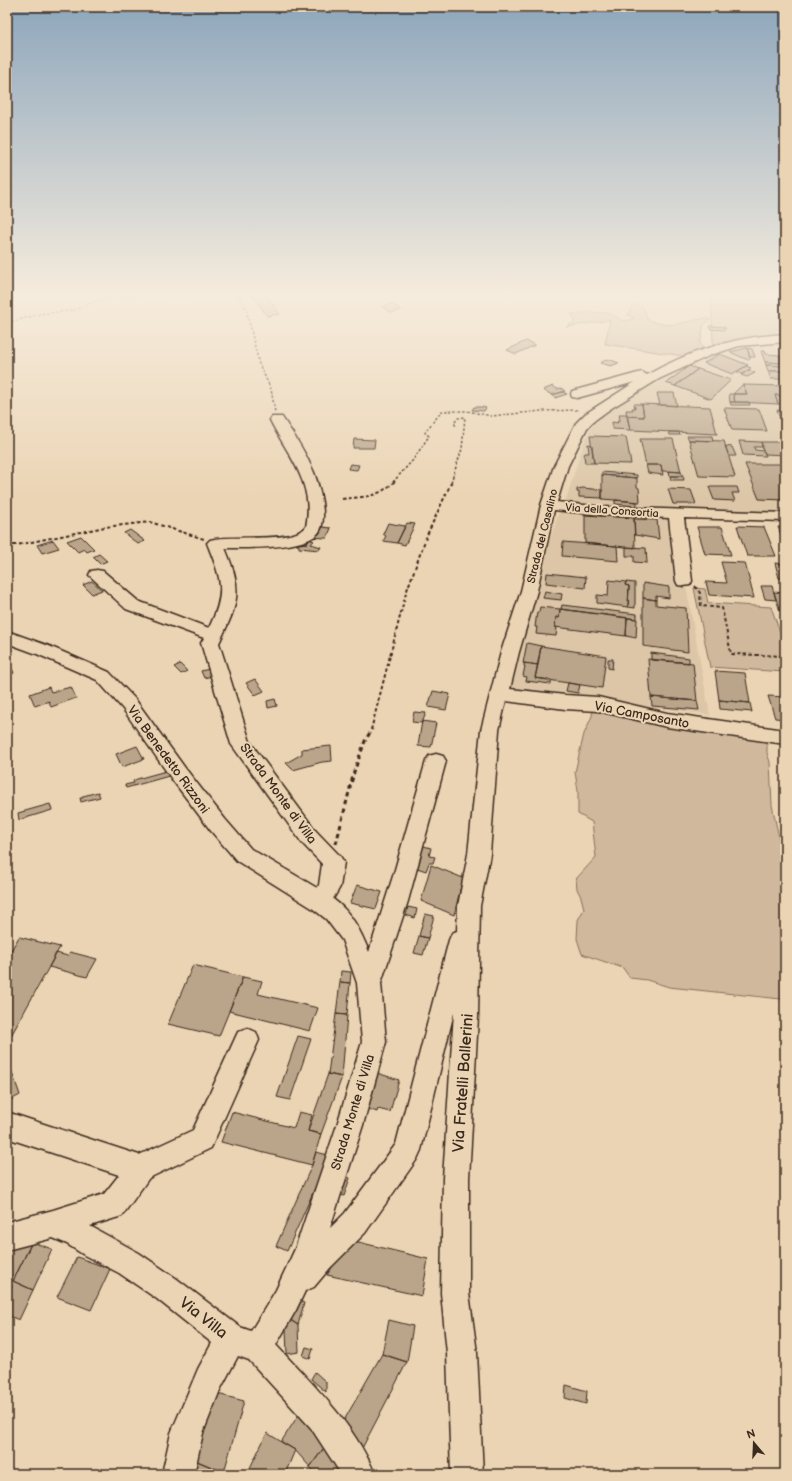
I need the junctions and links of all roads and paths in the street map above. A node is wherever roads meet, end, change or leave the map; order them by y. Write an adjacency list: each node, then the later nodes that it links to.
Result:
1 (258, 361): 6 (path)
2 (686, 361): 3 (street, Strada del Casalino)
3 (659, 372): 4 (street, Strada del Casalino); 9 (street, Strada del Casalino)
4 (577, 394)
5 (580, 409): 8 (path)
6 (277, 420): 12 (street)
7 (456, 426): 22 (path)
8 (342, 499)
9 (548, 505): 10 (street, Via della Consortia); 19 (street, Strada del Casalino)
10 (676, 514): 11 (street, Via della Consortia); 15 (street, Via della Consortia)
11 (785, 517)
12 (215, 543): 13 (path); 16 (street, Strada Monte di Villa)
13 (7, 545)
14 (97, 575): 16 (street)
15 (684, 581): 18 (path)
16 (214, 636): 22 (street, Strada Monte di Villa)
17 (7, 637): 23 (street, Via Benedetto Rizzoni)
18 (785, 656)
19 (500, 694): 20 (street, Via Camposanto); 24 (street, Via Fratelli Ballerini)
20 (785, 737)
21 (436, 761): 25 (street)
22 (333, 862): 23 (street)
23 (320, 901): 25 (street, Strada Monte di Villa)
24 (469, 906): 31 (street, Strada Monte di Villa); 35 (street, Via Fratelli Ballerini)
25 (369, 983): 31 (street, Strada Monte di Villa)
26 (246, 1040): 28 (street)
27 (7, 1125): 28 (street)
28 (140, 1169): 29 (street)
29 (54, 1224): 30 (street); 32 (street, Via Villa)
30 (7, 1236)
31 (286, 1300): 32 (street, Strada Monte di Villa)
32 (244, 1343): 33 (street, Strada Monte di Villa); 34 (street, Via Villa)
33 (178, 1474)
34 (358, 1474)
35 (467, 1474)

